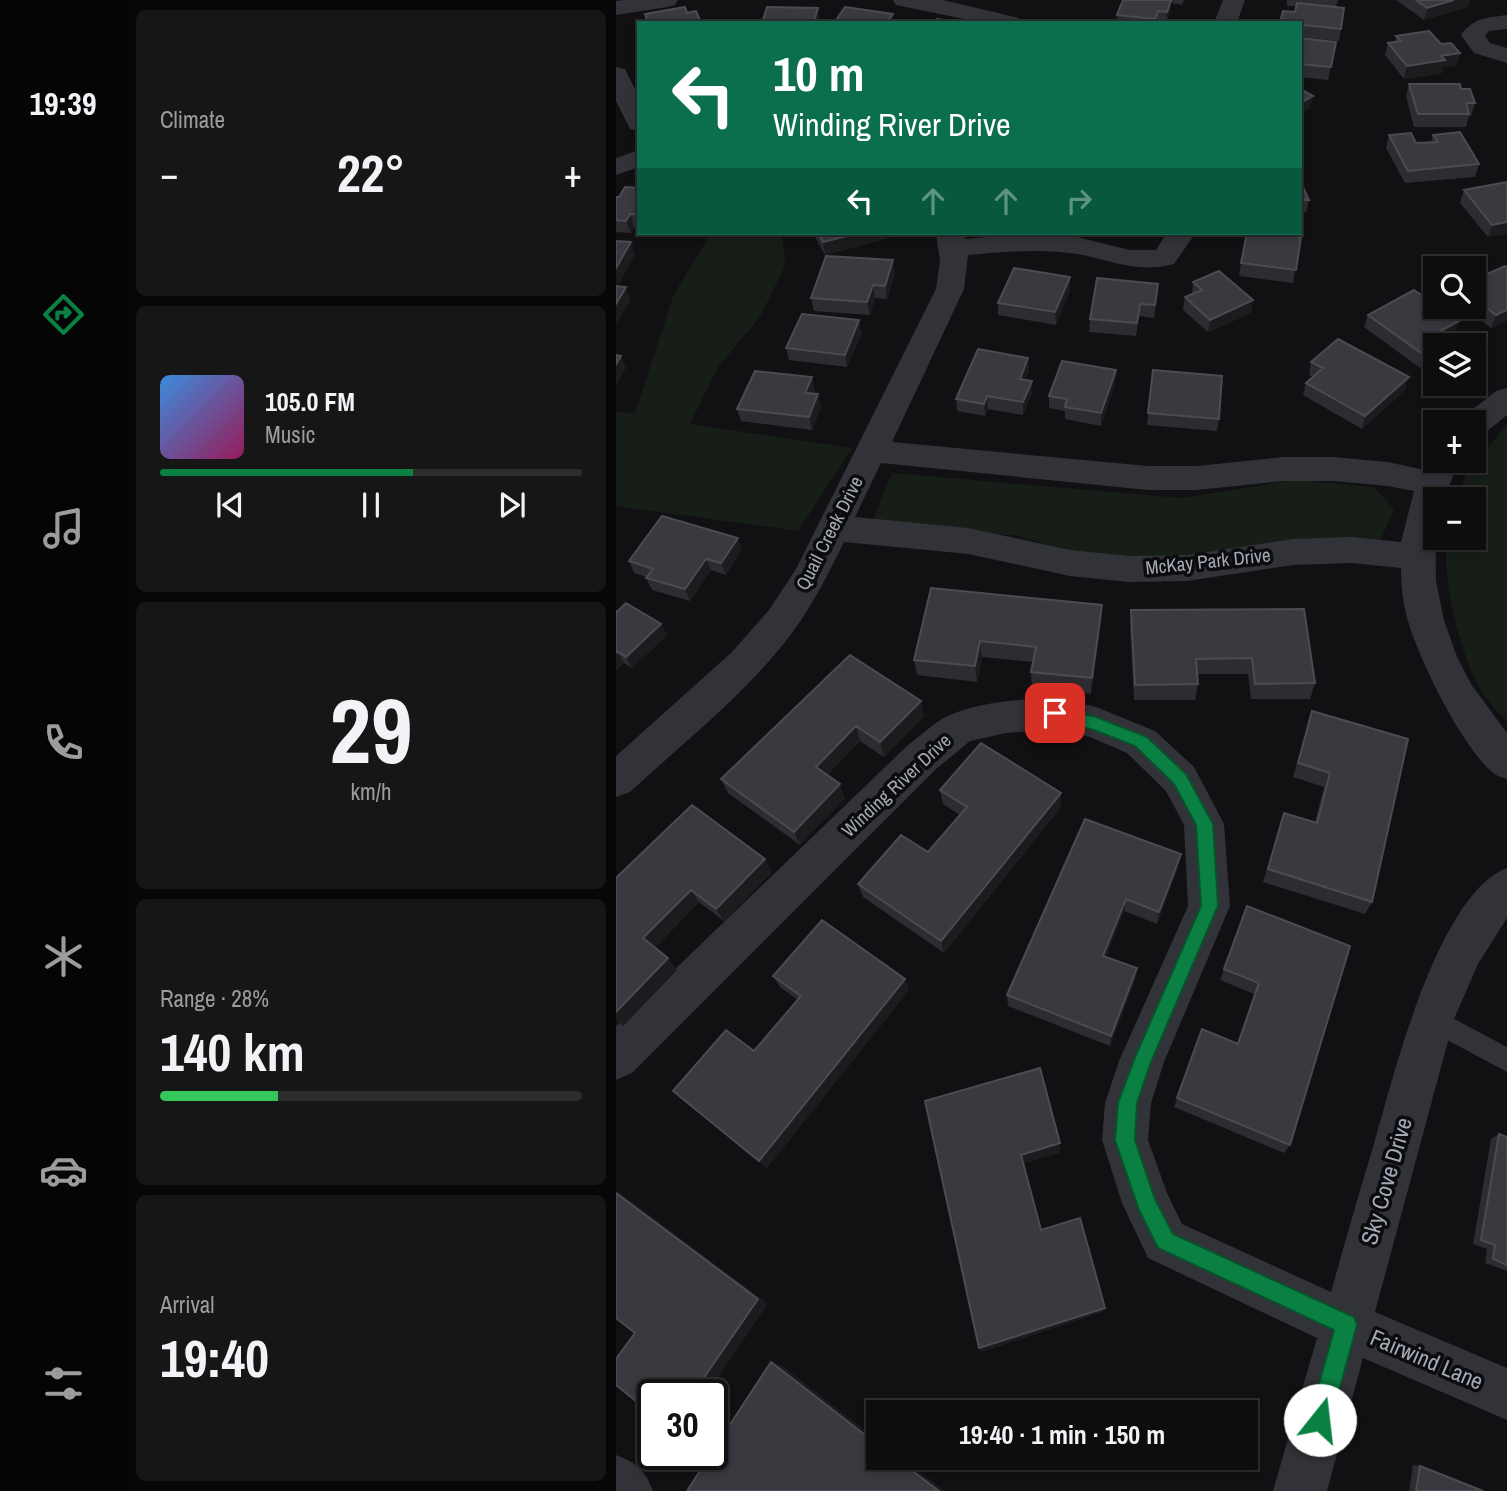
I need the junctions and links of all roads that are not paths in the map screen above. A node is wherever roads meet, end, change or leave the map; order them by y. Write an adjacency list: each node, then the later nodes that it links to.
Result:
1 (667, 0): 4 (street)
2 (904, 0): 5 (street)
3 (1234, 0): 6 (street)
4 (616, 8)
5 (1004, 21)
6 (1226, 21)
7 (1507, 22): 8 (street)
8 (1507, 56)
9 (617, 76): 10 (street)
10 (634, 139): 11 (street)
11 (616, 167)
12 (1180, 235): 13 (street)
13 (1085, 239): 14 (street)
14 (952, 240): 17 (street, Quail Creek Drive)
15 (1507, 399): 16 (street)
16 (1486, 416)
17 (871, 451): 18 (street); 20 (street, Quail Creek Drive)
18 (1423, 473)
19 (1438, 473): 21 (street)
20 (834, 528): 21 (street, McKay Park Drive); 23 (street, Quail Creek Drive)
21 (1416, 556): 22 (street)
22 (1507, 762)
23 (616, 780)
24 (1507, 887): 25 (street, Sky Cove Drive)
25 (1432, 1019): 27 (lane); 28 (street, Sky Cove Drive)
26 (616, 1057): 28 (street, Winding River Drive)
27 (1507, 1060)
28 (1346, 1325): 29 (street, Fairwind Lane); 32 (street, Sky Cove Drive)
29 (1507, 1394)
30 (616, 1482): 31 (street)
31 (626, 1491)
32 (1300, 1491)

